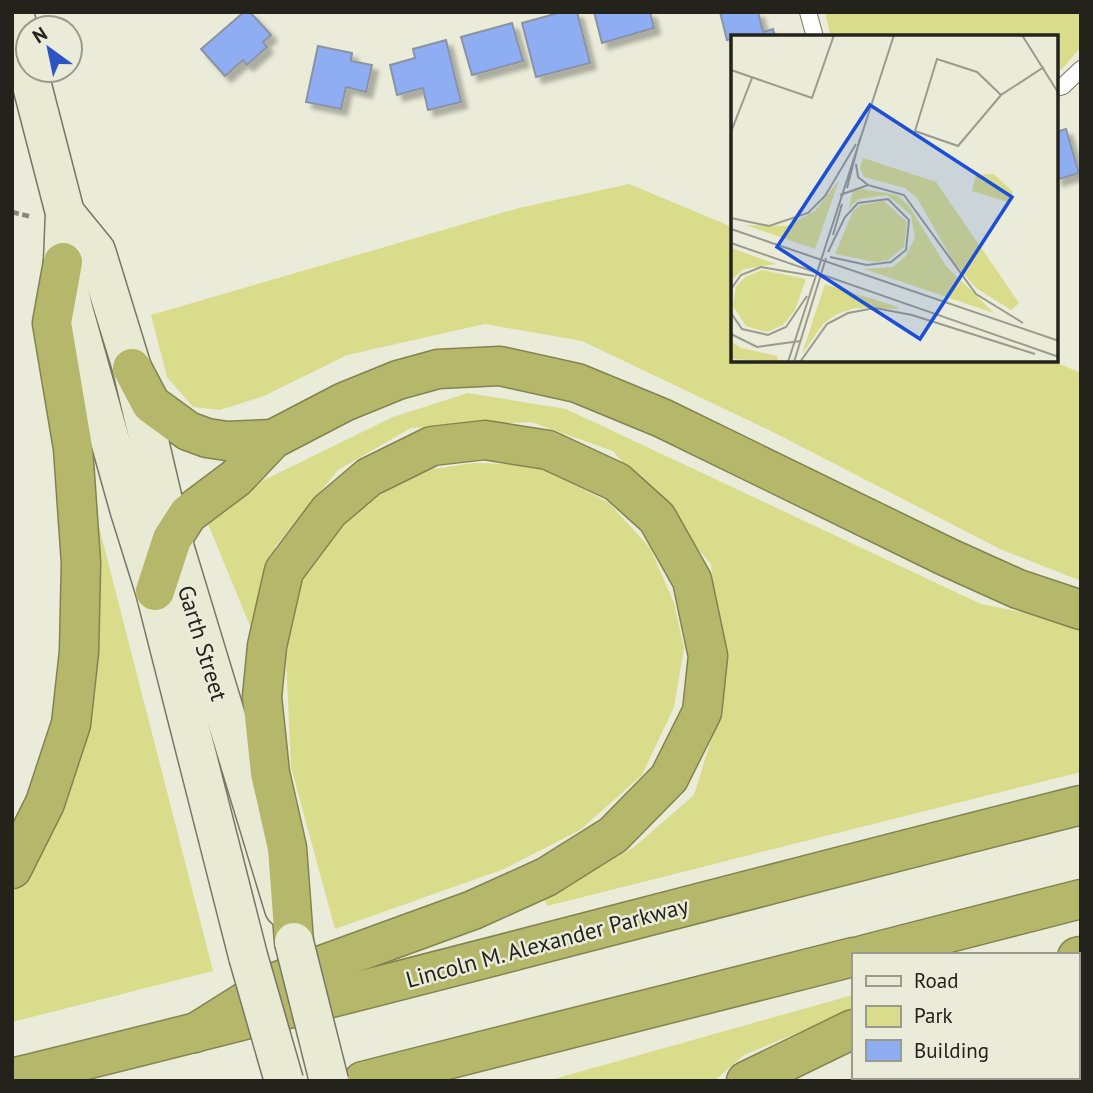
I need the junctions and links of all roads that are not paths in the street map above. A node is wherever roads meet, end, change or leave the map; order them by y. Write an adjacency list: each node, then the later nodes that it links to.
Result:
1 (808, 12): 2 (lane)
2 (814, 35)
3 (1081, 69): 5 (lane)
4 (32, 84): 6 (main road, Garth Street)
5 (1058, 87)
6 (65, 213): 7 (main road, Garth Street); 8 (main road, Garth Street)
7 (63, 262): 11 (main road, Garth Street); 14 (highway)
8 (132, 368): 9 (highway); 10 (main road, Garth Street)
9 (273, 439): 10 (highway); 12 (highway)
10 (172, 539): 11 (highway); 16 (main road, Garth Street)
11 (155, 591): 23 (main road, Garth Street, bridge)
12 (1081, 610)
13 (1081, 805): 20 (highway, Lincoln M. Alexander Parkway)
14 (12, 869)
15 (1081, 899): 17 (highway)
16 (294, 942): 20 (highway); 24 (main road, Garth Street, bridge)
17 (871, 953)
18 (852, 957): 21 (highway)
19 (852, 1029): 26 (highway)
20 (195, 1033): 22 (highway, Lincoln M. Alexander Parkway)
21 (393, 1076): 25 (highway)
22 (12, 1078)
23 (284, 1081)
24 (330, 1081)
25 (363, 1081)
26 (746, 1081)

